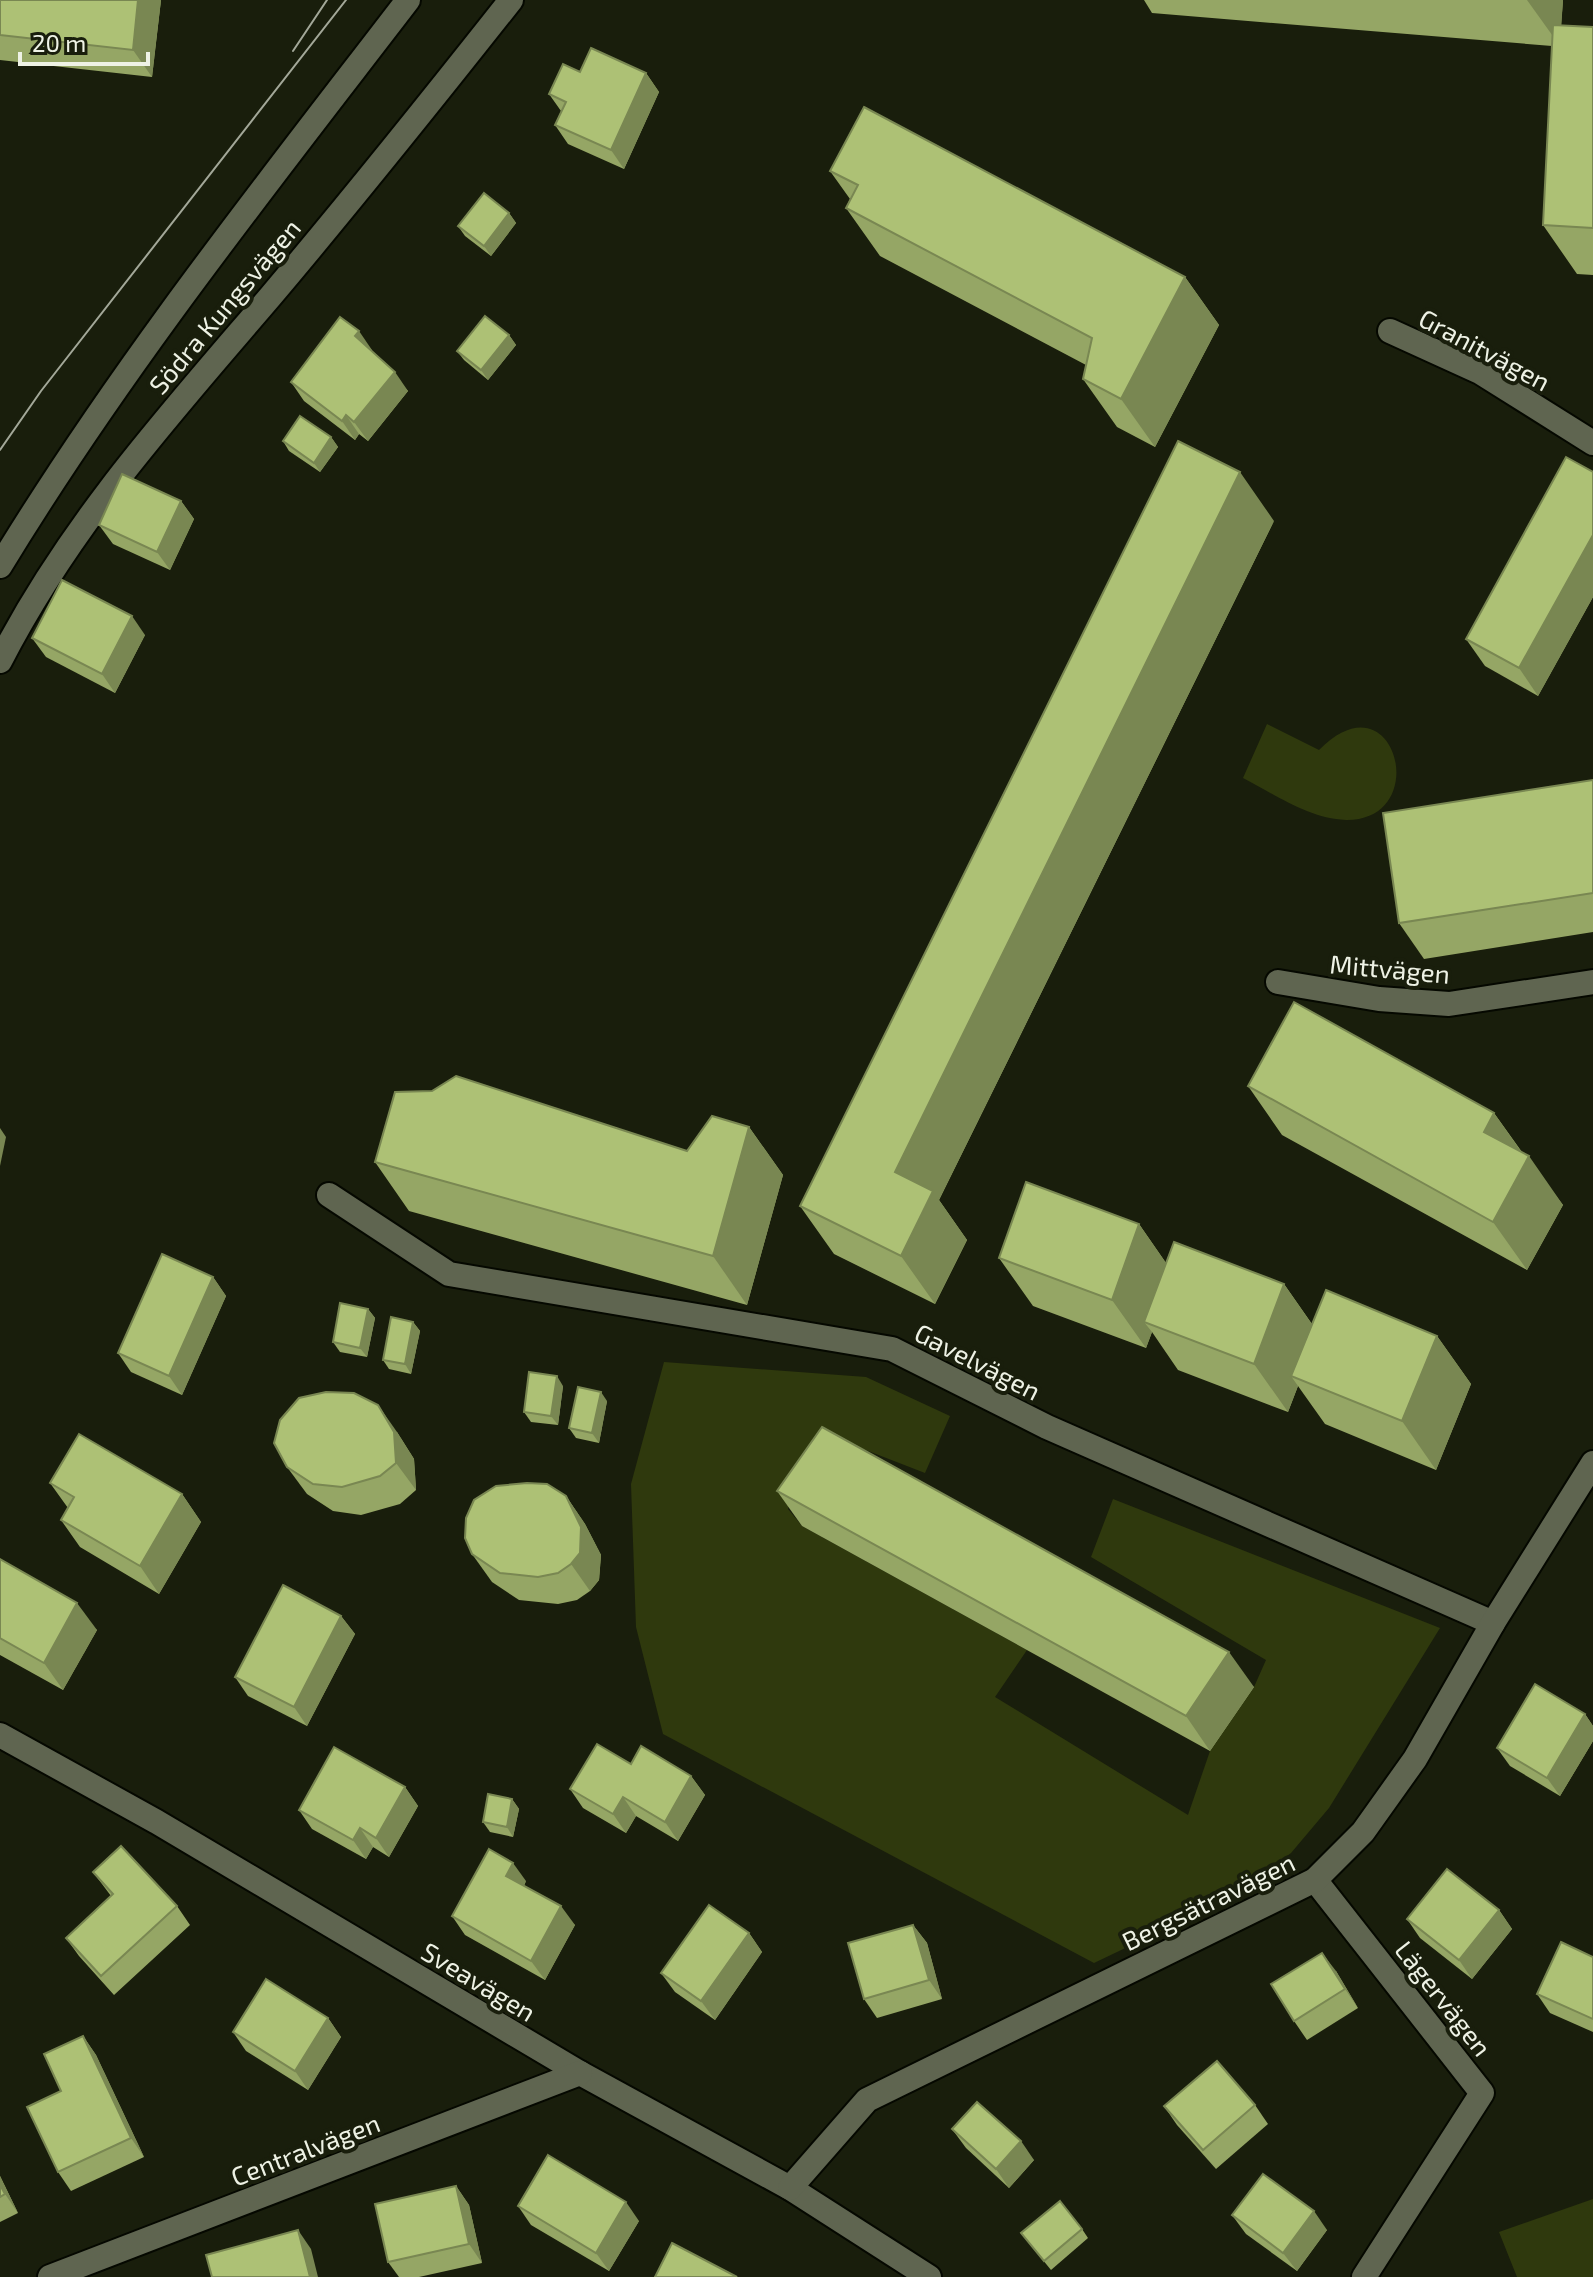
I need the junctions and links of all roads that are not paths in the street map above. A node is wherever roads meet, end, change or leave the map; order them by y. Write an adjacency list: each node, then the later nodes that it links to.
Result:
1 (408, 0): 5 (street, Södra Kungsvägen)
2 (511, 0): 6 (street, Södra Kungsvägen)
3 (1390, 331): 4 (street, Granitvägen)
4 (1593, 443)
5 (0, 566)
6 (0, 661)
7 (1278, 982): 8 (street, Mittvägen)
8 (1593, 982)
9 (329, 1195): 11 (street, Gavelvägen)
10 (1593, 1463): 11 (street, Bergsätravägen)
11 (1493, 1623): 13 (street, Bergsätravägen)
12 (0, 1735): 14 (street, Sveavägen)
13 (1315, 1880): 15 (street, Bergsätravägen); 18 (street, Lägervägen)
14 (580, 2073): 15 (street, Sveavägen); 16 (street, Centralvägen)
15 (790, 2188): 17 (street, Sveavägen)
16 (50, 2277)
17 (929, 2277)
18 (1364, 2277)

